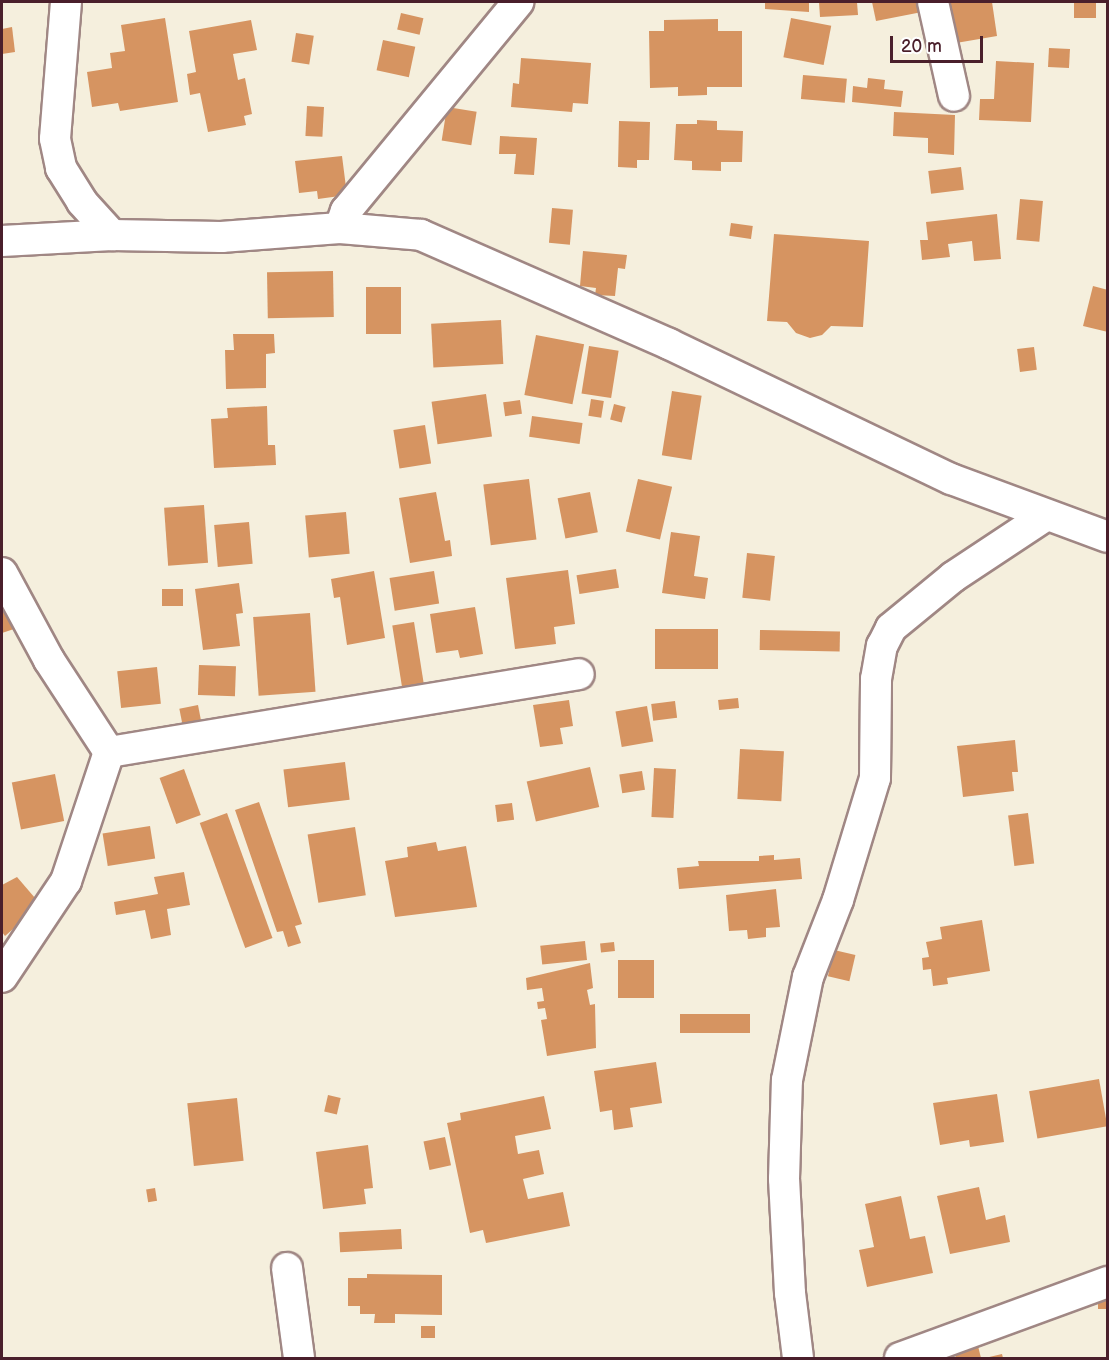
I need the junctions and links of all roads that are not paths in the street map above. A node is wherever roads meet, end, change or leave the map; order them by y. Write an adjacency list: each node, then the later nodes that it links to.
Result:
1 (66, 2): 6 (street)
2 (518, 2): 5 (street)
3 (933, 2): 4 (street)
4 (954, 96)
5 (340, 228): 6 (street); 8 (street)
6 (112, 235): 7 (street)
7 (4, 244)
8 (997, 498): 9 (street); 11 (street)
9 (1045, 516): 10 (street); 11 (street)
10 (1107, 537)
11 (990, 550): 19 (street)
12 (2, 573): 14 (street)
13 (579, 674): 14 (street)
14 (109, 752): 15 (street)
15 (2, 976)
16 (287, 1268): 18 (street)
17 (1107, 1282): 20 (street)
18 (299, 1359)
19 (798, 1359)
20 (900, 1359)

